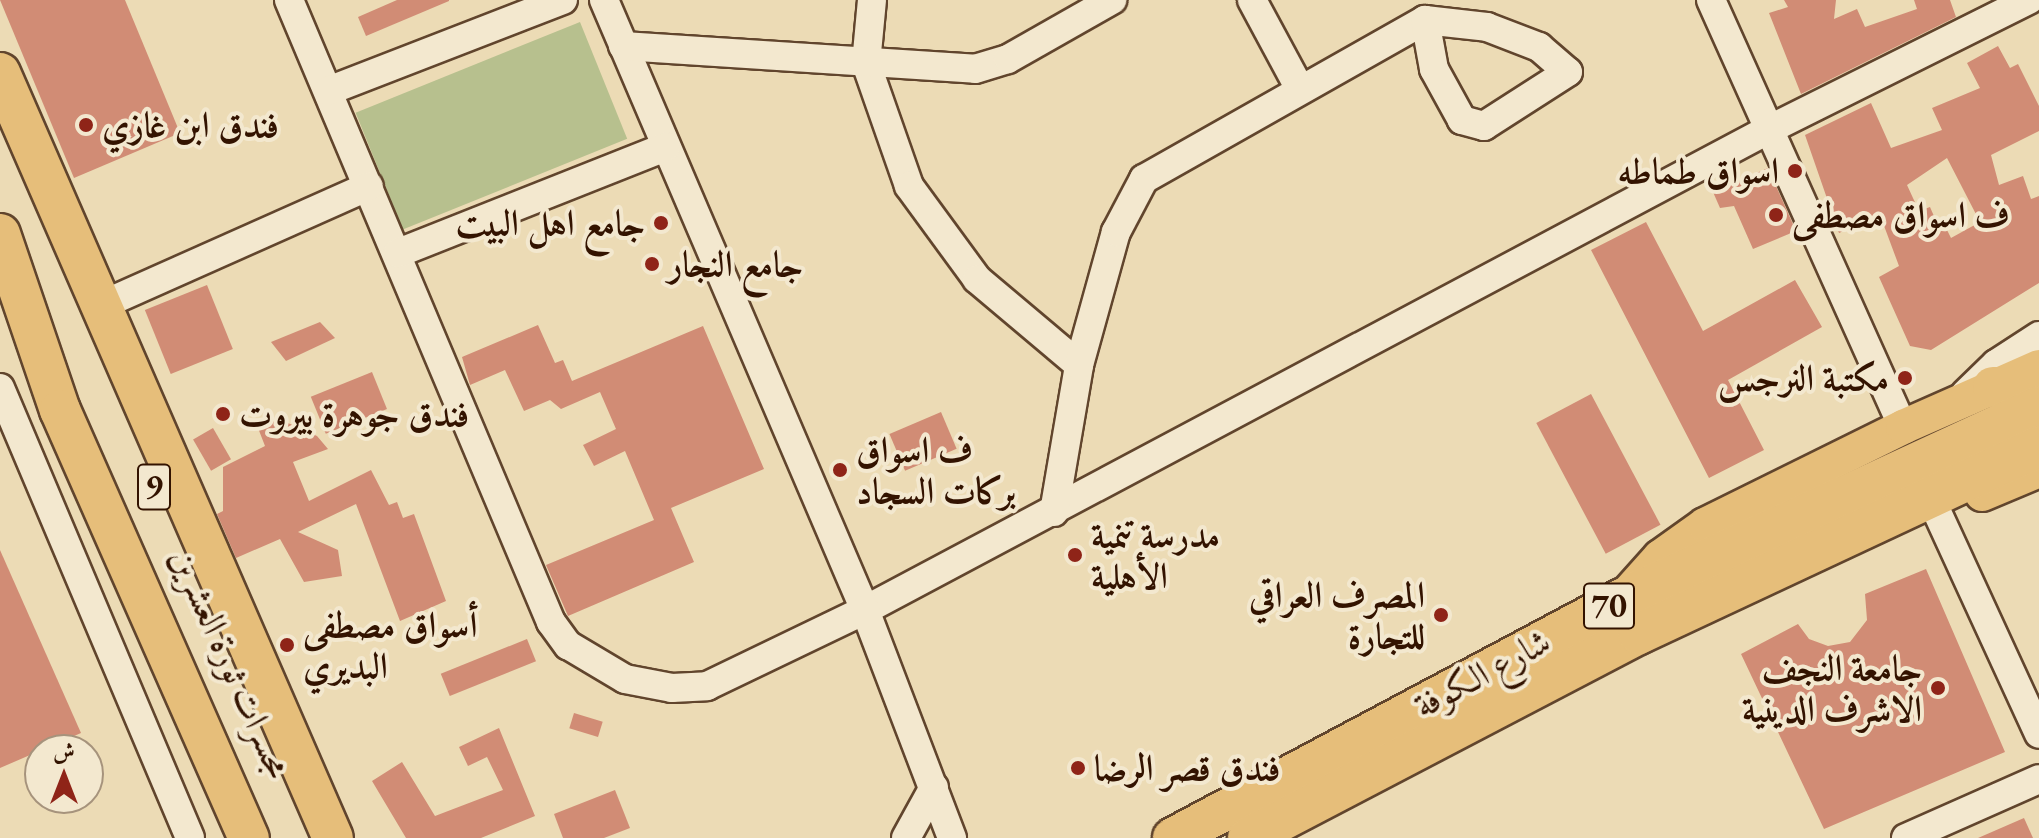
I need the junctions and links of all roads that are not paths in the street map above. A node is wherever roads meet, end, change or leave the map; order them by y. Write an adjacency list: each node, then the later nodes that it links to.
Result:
1 (289, 0): 14 (street)
2 (563, 0): 14 (street)
3 (604, 0): 10 (street)
4 (872, 0): 11 (street)
5 (1112, 0): 11 (street)
6 (1252, 0): 13 (street)
7 (1711, 0): 15 (street)
8 (2029, 0): 15 (street)
9 (1425, 20): 9 (street); 13 (street)
10 (623, 46): 11 (street); 17 (street)
11 (866, 63): 23 (street)
12 (0, 73): 21 (highway)
13 (1300, 89): 23 (street)
14 (328, 91): 18 (street)
15 (1766, 131): 29 (street); 32 (street)
16 (0, 135): 43 (highway, مجسرات ثورة العشرين / 9)
17 (666, 147): 20 (street); 34 (street)
18 (369, 186): 20 (street); 21 (street)
19 (5, 246): 41 (highway); 42 (highway, مجسرات ثورة العشرين / 9)
20 (398, 253): 34 (street)
21 (102, 305): 44 (highway)
22 (2039, 336): 27 (street)
23 (1079, 365): 32 (street)
24 (2039, 367): 27 (main road)
25 (2039, 387): 27 (highway)
26 (0, 388): 40 (street)
27 (1976, 395): 29 (main road)
28 (2039, 406): 35 (highway, شارع الكوفة / 70)
29 (1903, 427): 35 (main road)
30 (2039, 447): 35 (highway, شارع الكوفة / 70)
31 (2039, 470): 33 (main road)
32 (1054, 512): 34 (street)
33 (1937, 512): 35 (main road); 36 (street)
34 (865, 610): 38 (street)
35 (1631, 616): 39 (highway, شارع الكوفة / 70); 47 (highway, شارع الكوفة / 70)
36 (2039, 734)
37 (2039, 779): 48 (street)
38 (934, 787): 45 (street); 46 (street)
39 (1182, 833)
40 (190, 838)
41 (249, 838)
42 (274, 838)
43 (307, 838)
44 (333, 838)
45 (906, 838)
46 (952, 838)
47 (1248, 838)
48 (1906, 838)

